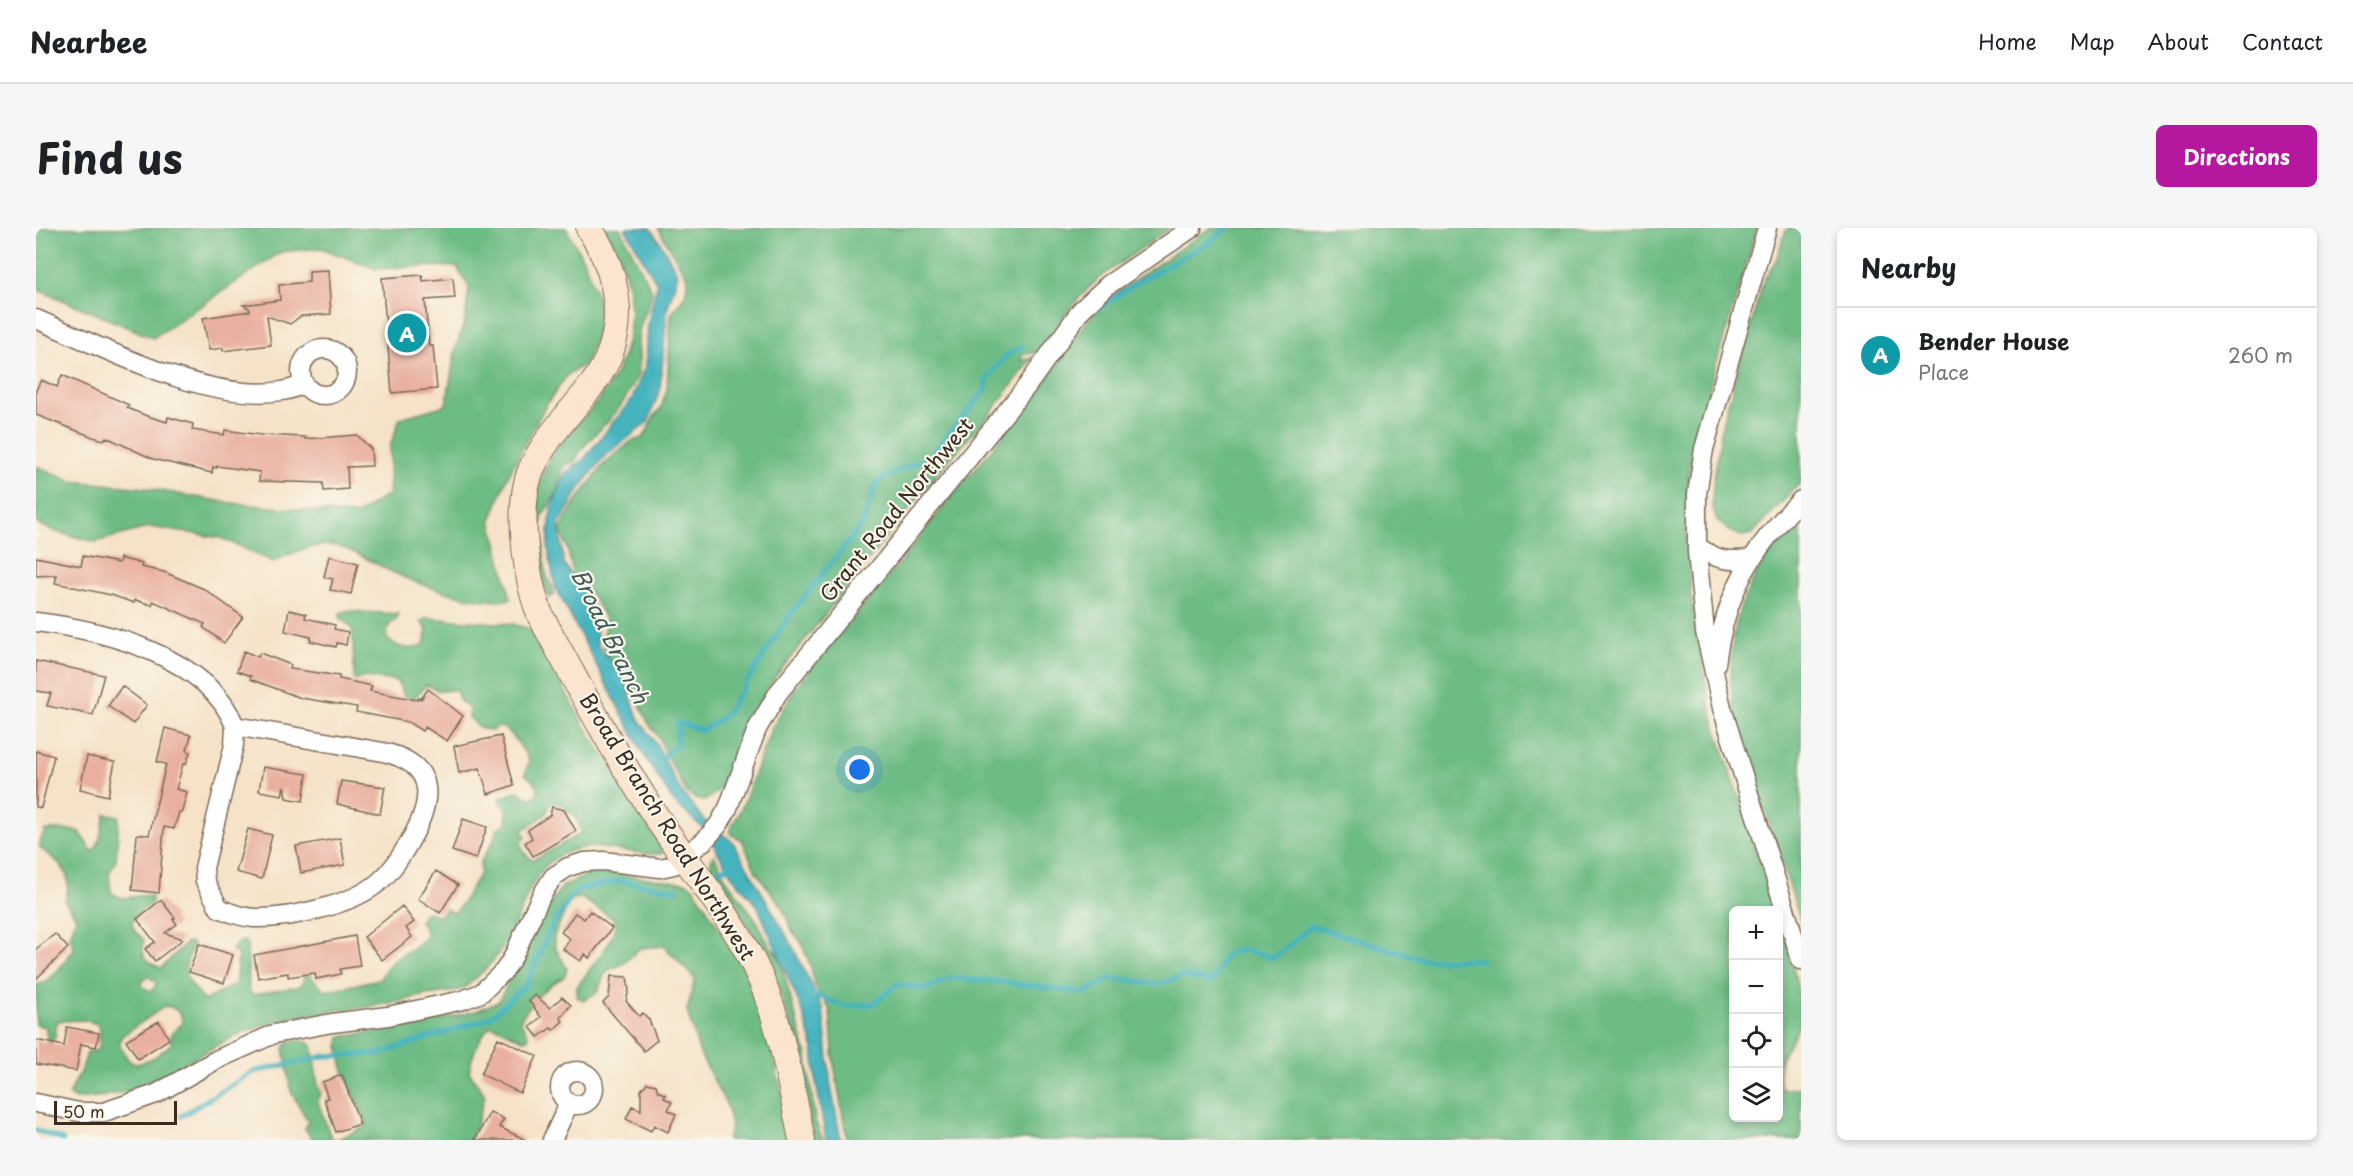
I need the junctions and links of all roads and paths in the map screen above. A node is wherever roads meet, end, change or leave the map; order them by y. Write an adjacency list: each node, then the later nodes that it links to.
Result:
1 (589, 228): 12 (main road, Broad Branch Road Northwest)
2 (1192, 228): 12 (street, Grant Road Northwest)
3 (1767, 228): 7 (street)
4 (36, 319): 5 (street)
5 (304, 384)
6 (1801, 501): 8 (street)
7 (1697, 546): 8 (street); 10 (street)
8 (1750, 559): 10 (street)
9 (36, 622): 11 (street)
10 (1715, 674): 13 (street)
11 (235, 726): 11 (street)
12 (684, 858): 14 (street); 17 (main road, Broad Branch Road Northwest)
13 (1801, 960)
14 (36, 1103)
15 (569, 1103): 16 (street)
16 (552, 1140)
17 (802, 1140)

